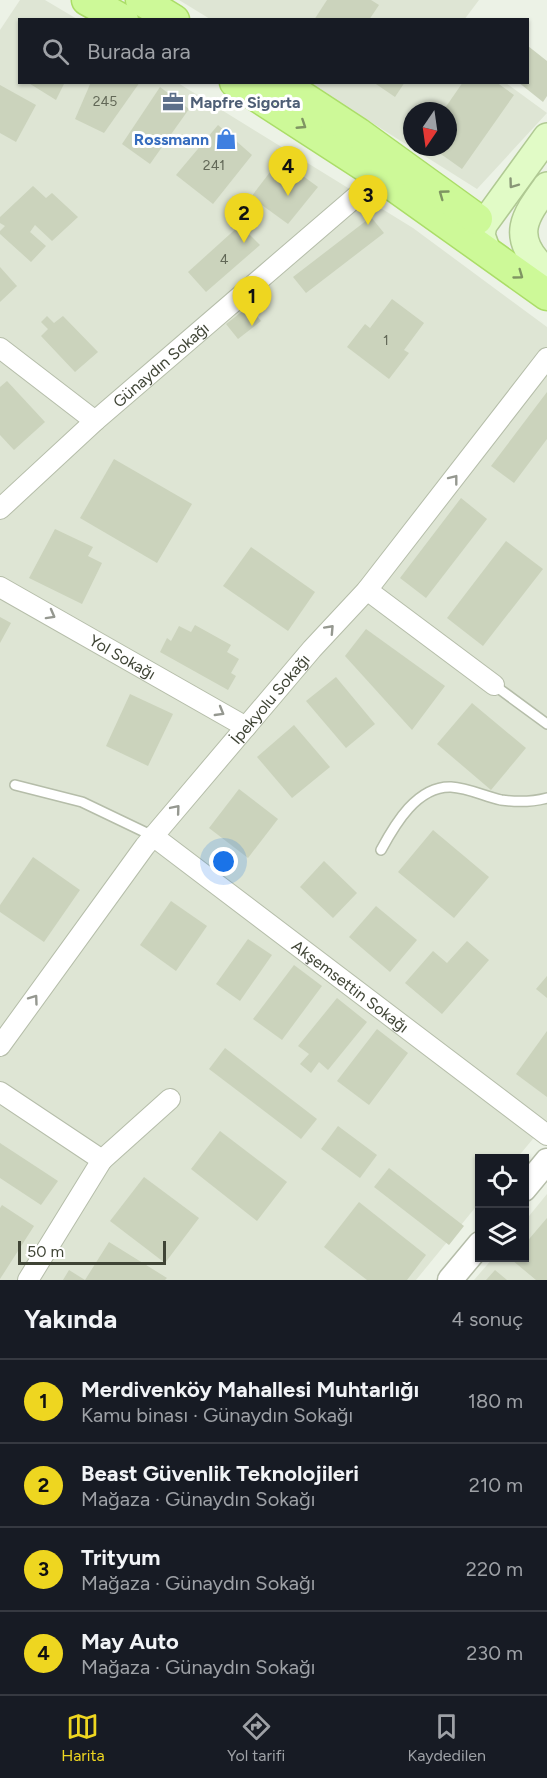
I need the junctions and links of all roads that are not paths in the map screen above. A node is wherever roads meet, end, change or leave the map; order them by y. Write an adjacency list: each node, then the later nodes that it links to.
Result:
1 (87, 0): 3 (main road)
2 (141, 0): 4 (main road)
3 (119, 18)
4 (171, 18)
5 (238, 84): 8 (main road, one-way to 8)
6 (283, 84): 10 (main road, one-way to 6)
7 (547, 137): 10 (main road, one-way to 10)
8 (380, 176): 11 (main road); 16 (street, Günaydın Sokağı)
9 (547, 186): 12 (main road)
10 (483, 224): 11 (main road); 12 (main road)
11 (492, 255): 13 (main road, one-way to 13)
12 (544, 268)
13 (547, 295)
14 (0, 348): 16 (street)
15 (547, 358): 19 (street, İpekyolu Sokağı, one-way to 15)
16 (95, 421): 17 (street, Günaydın Sokağı)
17 (0, 509)
18 (0, 587): 22 (street, Yol Sokağı, one-way to 22)
19 (367, 590): 20 (street); 22 (street, İpekyolu Sokağı, one-way to 19)
20 (494, 685): 21 (lane)
21 (547, 724)
22 (246, 727): 25 (street, İpekyolu Sokağı, one-way to 22)
23 (15, 785): 25 (lane)
24 (547, 798): 26 (lane)
25 (153, 836): 27 (street, İpekyolu Sokağı, one-way to 25); 30 (street, Akşemsettin Sokağı)
26 (381, 850)
27 (0, 1047)
28 (0, 1092): 31 (street)
29 (170, 1099): 31 (street)
30 (547, 1135)
31 (102, 1160): 35 (street)
32 (547, 1161): 33 (street)
33 (529, 1184)
34 (475, 1250): 36 (street)
35 (28, 1280)
36 (450, 1280)

